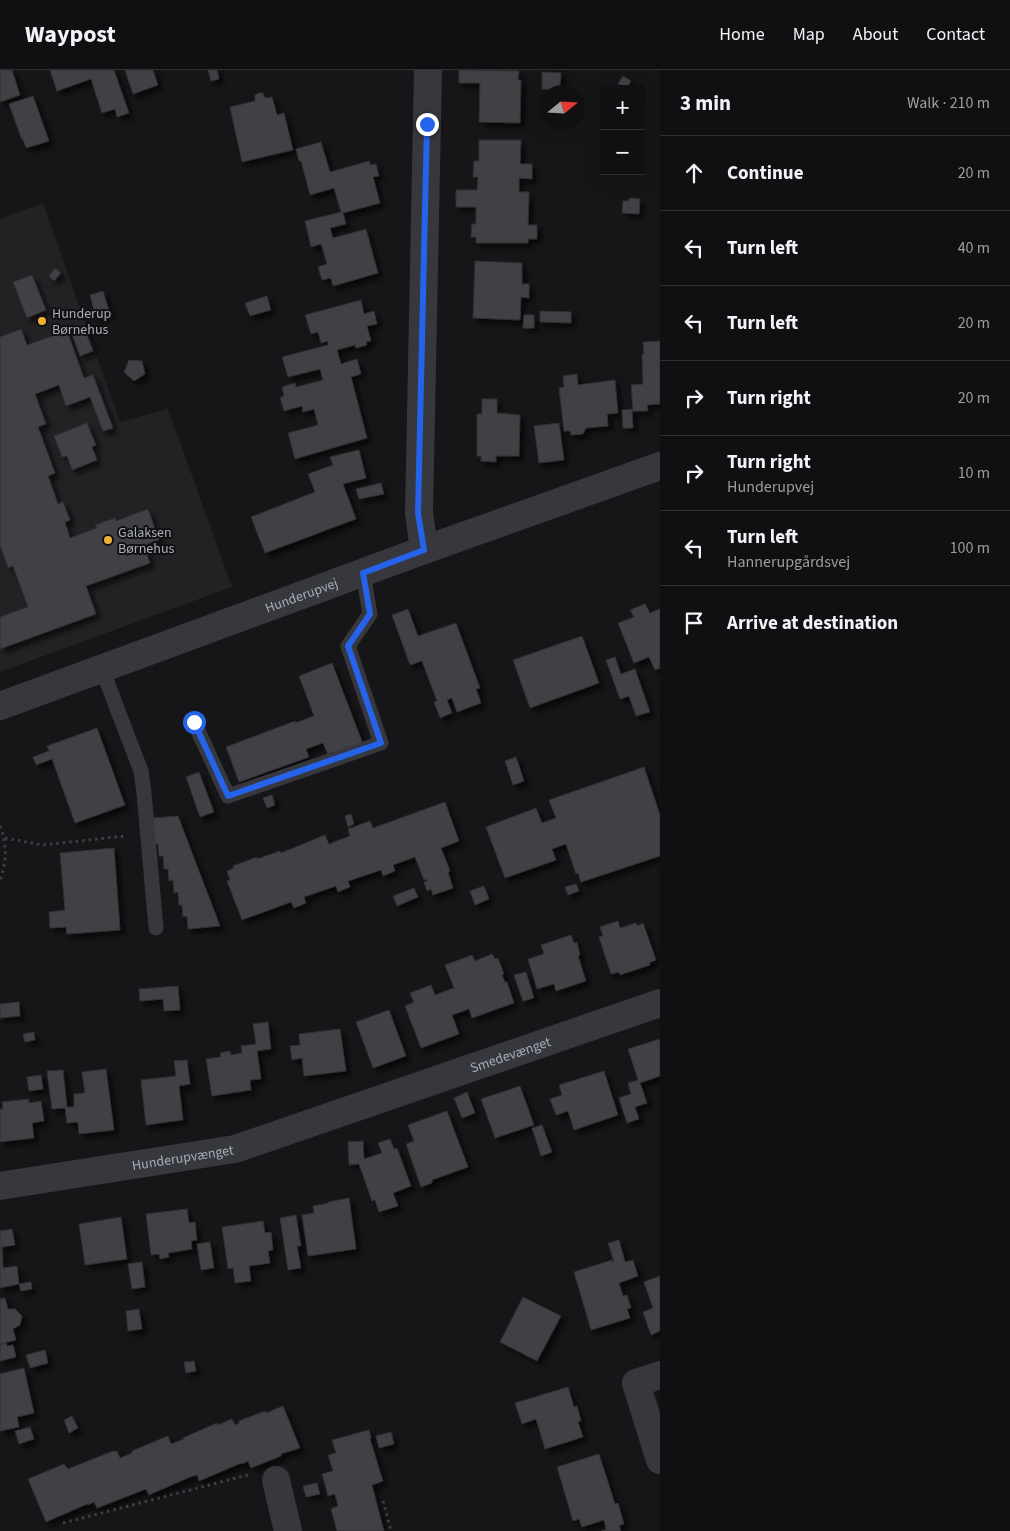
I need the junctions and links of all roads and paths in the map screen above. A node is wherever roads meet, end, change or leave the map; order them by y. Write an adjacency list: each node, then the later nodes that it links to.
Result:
1 (428, 70): 3 (street)
2 (660, 466): 3 (street, Hunderupvej)
3 (424, 550): 4 (street, Hunderupvej)
4 (363, 573): 5 (street, Hunderupvej); 7 (lane)
5 (102, 669): 6 (street, Hunderupvej); 9 (lane)
6 (0, 706)
7 (194, 722)
8 (0, 826): 10 (path)
9 (148, 834): 10 (path); 12 (lane)
10 (5, 838): 11 (path)
11 (0, 880)
12 (156, 928)
13 (660, 1002): 14 (street, Smedevænget)
14 (359, 1105): 15 (street, Hunderupvænget)
15 (0, 1186)
16 (660, 1375): 17 (street)
17 (660, 1460)
18 (276, 1480): 20 (path); 21 (street)
19 (383, 1501): 22 (path)
20 (63, 1523)
21 (288, 1531)
22 (390, 1531)

